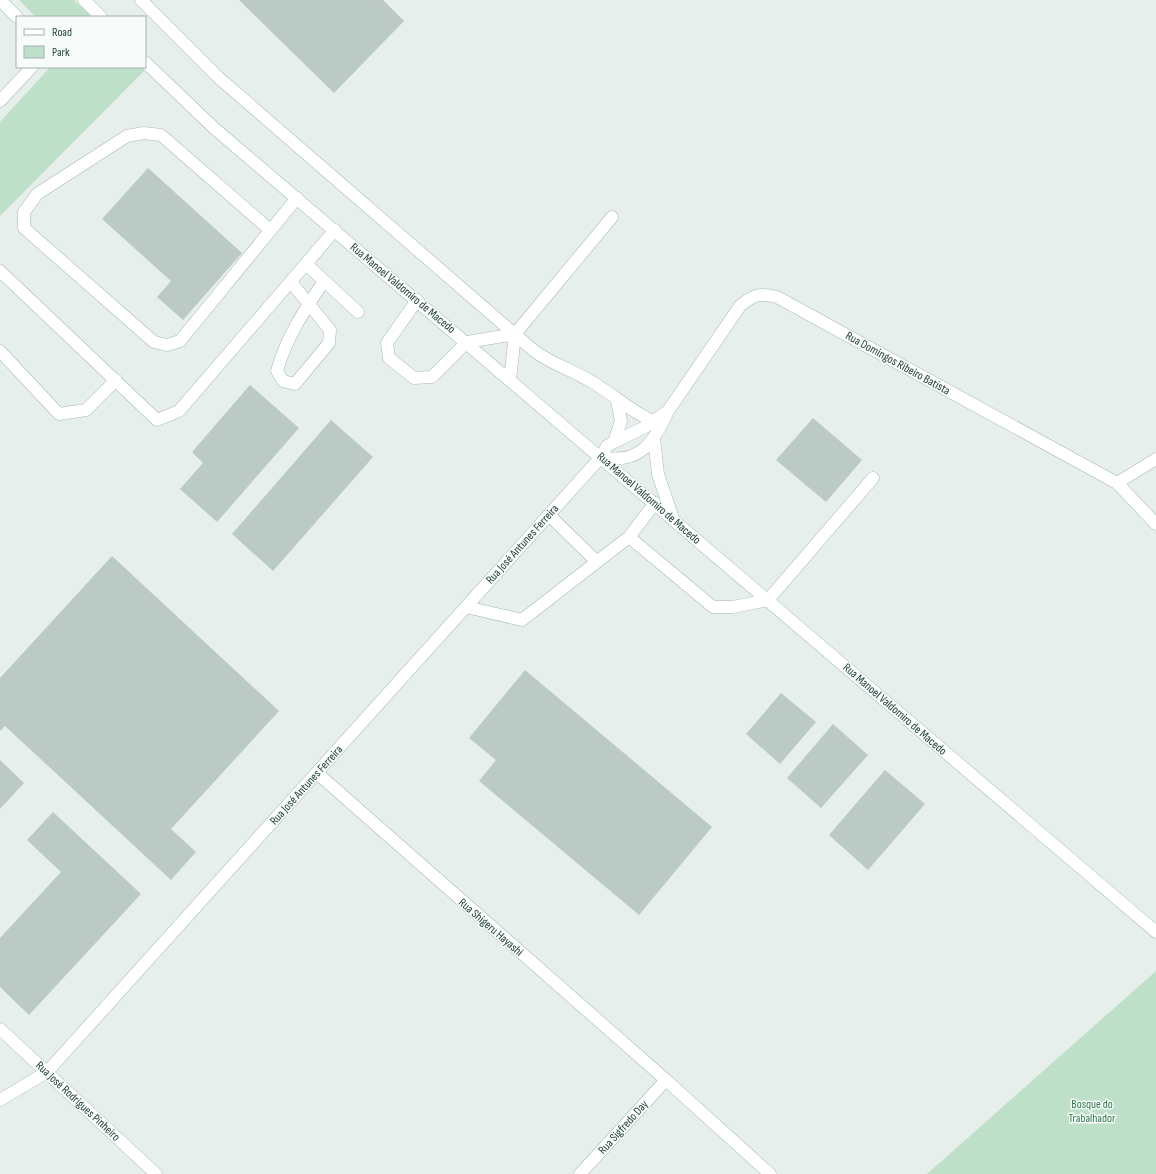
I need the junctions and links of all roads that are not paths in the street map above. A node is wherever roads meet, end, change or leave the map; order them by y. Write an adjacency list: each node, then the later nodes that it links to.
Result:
1 (0, 0): 4 (street)
2 (84, 0): 5 (street)
3 (141, 0): 20 (street)
4 (16, 16)
5 (100, 16)
6 (146, 63): 9 (street, Rua Manoel Valdomiro de Macedo)
7 (31, 68): 8 (street)
8 (0, 101)
9 (297, 198): 11 (street); 12 (street, Rua Manoel Valdomiro de Macedo)
10 (612, 217): 20 (street)
11 (270, 230): 11 (street)
12 (335, 230): 13 (street); 17 (street, Rua Manoel Valdomiro de Macedo)
13 (306, 264): 15 (street); 16 (street)
14 (0, 271): 23 (street)
15 (324, 280): 18 (street); 19 (street)
16 (291, 282): 18 (street); 23 (street)
17 (417, 300): 21 (street, Rua Manoel Valdomiro de Macedo); 21 (street)
18 (308, 304): 18 (street)
19 (358, 312)
20 (515, 334): 21 (street); 24 (street); 25 (street)
21 (467, 342): 24 (street, Rua Manoel Valdomiro de Macedo)
22 (0, 351): 23 (street)
23 (116, 380)
24 (510, 380): 29 (street, Rua Manoel Valdomiro de Macedo)
25 (617, 401): 26 (street); 28 (street)
26 (658, 424): 27 (street, Rua Domingos Ribeiro Batista); 28 (street, Rua Domingos Ribeiro Batista); 32 (street, Rua Domingos Ribeiro Batista)
27 (654, 438): 29 (street, Rua Domingos Ribeiro Batista); 35 (street)
28 (614, 442): 29 (street, Rua Domingos Ribeiro Batista)
29 (601, 457): 33 (street, Rua Manoel Valdomiro de Macedo); 34 (street, Rua José Antunes Ferreira)
30 (1156, 459): 32 (street)
31 (873, 478): 39 (street)
32 (1117, 483): 36 (street, Rua Domingos Ribeiro Batista)
33 (655, 503): 35 (street, Rua Manoel Valdomiro de Macedo); 37 (street)
34 (549, 514): 38 (street); 40 (street, Rua José Antunes Ferreira)
35 (674, 520): 39 (street, Rua Manoel Valdomiro de Macedo)
36 (1156, 524)
37 (629, 537): 38 (street); 39 (street)
38 (597, 562): 40 (street)
39 (768, 600): 42 (street, Rua Manoel Valdomiro de Macedo)
40 (466, 607): 41 (street, Rua José Antunes Ferreira)
41 (317, 773): 44 (street, Rua José Antunes Ferreira); 45 (street, Rua Shigeru Hayashi)
42 (1156, 932)
43 (0, 1029): 44 (street, Rua José Rodrigues Pinheiro)
44 (47, 1072): 46 (street, Rua José Antunes Ferreira); 47 (street, Rua José Rodrigues Pinheiro)
45 (666, 1080): 48 (street, Rua Sigfredo Day); 49 (street, Rua Shigeru Hayashi)
46 (0, 1100)
47 (156, 1174)
48 (580, 1174)
49 (770, 1174)

